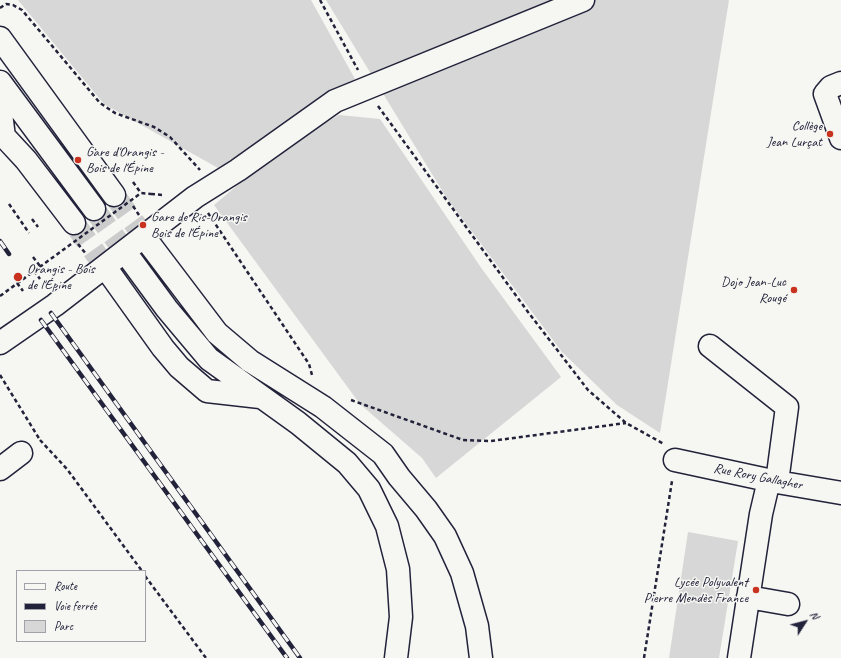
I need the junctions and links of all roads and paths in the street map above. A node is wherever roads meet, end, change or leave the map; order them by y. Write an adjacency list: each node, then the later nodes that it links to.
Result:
1 (320, 0): 7 (path)
2 (583, 0): 7 (street)
3 (0, 8): 12 (path)
4 (0, 38): 15 (street)
5 (0, 82): 18 (street)
6 (841, 83): 10 (street)
7 (365, 88): 12 (street); 40 (path)
8 (0, 105): 9 (street)
9 (2, 135): 20 (street)
10 (841, 138)
11 (133, 182): 13 (path)
12 (217, 184): 16 (street)
13 (141, 193): 14 (path, bridge); 26 (path, bridge)
14 (151, 194)
15 (114, 195)
16 (195, 197): 33 (street); 37 (path)
17 (9, 204): 22 (path)
18 (94, 209)
19 (32, 219): 21 (path)
20 (74, 223)
21 (38, 227)
22 (29, 233)
23 (148, 242): 35 (street)
24 (33, 256): 26 (path)
25 (128, 256): 38 (street)
26 (40, 266): 27 (path, bridge)
27 (34, 271): 29 (path); 30 (path, bridge)
28 (108, 272): 38 (street)
29 (40, 279)
30 (17, 283): 31 (path); 32 (path, bridge)
31 (23, 291)
32 (0, 296)
33 (0, 343)
34 (710, 346): 47 (street)
35 (250, 361): 38 (street); 46 (street)
36 (0, 374): 41 (path)
37 (313, 376)
38 (261, 397): 44 (street)
39 (345, 398): 40 (path)
40 (626, 423): 43 (path)
41 (40, 440): 42 (path); 49 (path)
42 (22, 453): 45 (street)
43 (675, 460): 47 (street, Rue Rory Gallagher); 56 (path)
44 (347, 462): 46 (street); 54 (street)
45 (0, 469)
46 (399, 477): 55 (street)
47 (773, 481): 48 (street, Rue Rory Gallagher); 51 (street)
48 (841, 493)
49 (141, 570)
50 (146, 577): 53 (path)
51 (748, 596): 52 (street); 57 (street)
52 (788, 604)
53 (206, 658)
54 (396, 658)
55 (481, 658)
56 (644, 658)
57 (739, 658)

